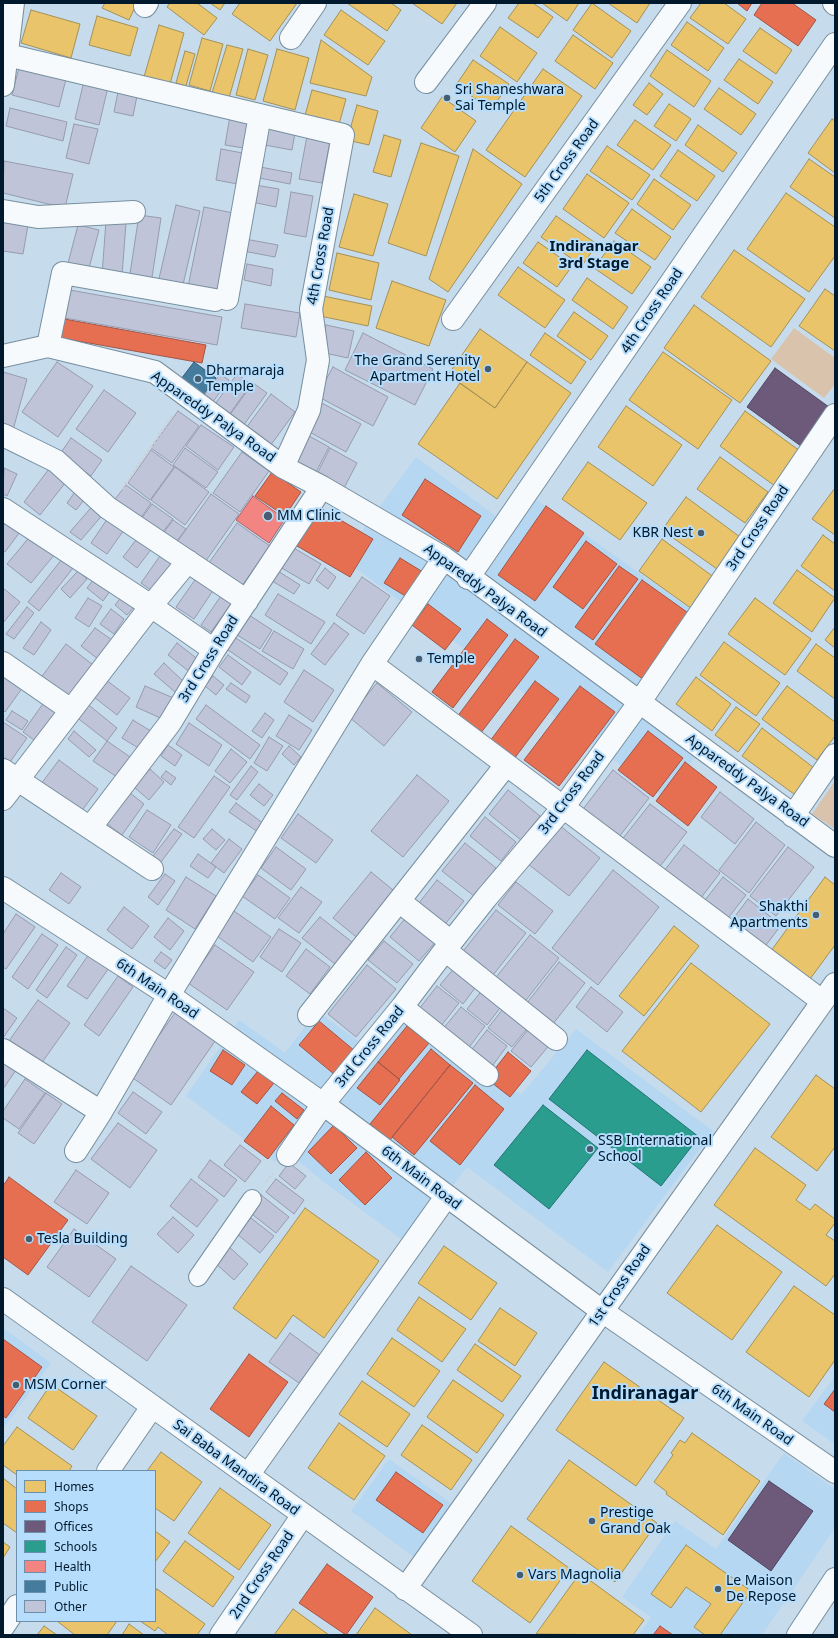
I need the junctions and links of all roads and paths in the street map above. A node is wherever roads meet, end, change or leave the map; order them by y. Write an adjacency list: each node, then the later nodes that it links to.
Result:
1 (14, 3): 7 (street)
2 (316, 3): 5 (street)
3 (486, 3): 8 (street)
4 (680, 3): 13 (street, 5th Cross Road)
5 (291, 38)
6 (835, 44): 25 (street, 4th Cross Road)
7 (5, 54): 9 (street); 10 (street)
8 (426, 82)
9 (3, 85)
10 (260, 115): 14 (street); 19 (street, 4th Cross Road)
11 (3, 211): 12 (street)
12 (134, 212)
13 (453, 319)
14 (48, 346): 15 (street, Appareddy Palya Road); 16 (street, Appareddy Palya Road)
15 (3, 356)
16 (187, 395): 19 (street, Appareddy Palya Road); 20 (path)
17 (835, 415): 31 (street, 3rd Cross Road)
18 (3, 435): 24 (street)
19 (283, 467): 21 (street, Appareddy Palya Road)
20 (123, 487)
21 (322, 487): 23 (street, Appareddy Palya Road); 26 (street, 3rd Cross Road)
22 (3, 509): 27 (street)
23 (444, 558): 25 (street, Appareddy Palya Road); 30 (street)
24 (188, 561): 26 (street); 27 (street)
25 (468, 578): 31 (street, Appareddy Palya Road)
26 (247, 601): 28 (street, 3rd Cross Road)
27 (151, 606): 28 (street); 32 (street)
28 (214, 650): 39 (street, 3rd Cross Road)
29 (3, 663): 32 (street)
30 (372, 664): 34 (street); 46 (street)
31 (639, 703): 37 (street, 3rd Cross Road); 38 (street, Appareddy Palya Road)
32 (71, 710): 35 (street)
33 (835, 755): 38 (street)
34 (506, 765): 37 (street); 43 (street)
35 (10, 775): 36 (street); 39 (street)
36 (3, 799)
37 (562, 809): 44 (street, 3rd Cross Road); 47 (street)
38 (793, 816): 40 (street, Appareddy Palya Road)
39 (90, 828): 41 (street)
40 (835, 846)
41 (152, 869)
42 (3, 888): 46 (street, 6th Main Road)
43 (399, 900): 44 (street); 49 (street)
44 (448, 946): 48 (street, 3rd Cross Road); 50 (street)
45 (835, 984): 47 (street, 1st Cross Road)
46 (169, 995): 53 (street, 6th Main Road); 54 (street)
47 (822, 1001): 61 (street, 1st Cross Road)
48 (402, 1007): 52 (street); 53 (street, 3rd Cross Road)
49 (309, 1015)
50 (556, 1039)
51 (3, 1050): 54 (street)
52 (487, 1075)
53 (323, 1104): 56 (street, 3rd Cross Road); 57 (street, 6th Main Road)
54 (101, 1112): 55 (street)
55 (76, 1151)
56 (288, 1155): 58 (path)
57 (446, 1197): 61 (street, 6th Main Road); 65 (street)
58 (252, 1199): 59 (street)
59 (198, 1277)
60 (3, 1299): 62 (street, Sai Baba Mandira Road)
61 (602, 1311): 64 (street, 6th Main Road); 68 (street, 1st Cross Road)
62 (152, 1407): 63 (street); 65 (street, Sai Baba Mandira Road)
63 (109, 1470)
64 (835, 1472)
65 (248, 1475): 66 (street, Sai Baba Mandira Road)
66 (303, 1516): 68 (street, Sai Baba Mandira Road); 71 (street, 2nd Cross Road)
67 (835, 1579): 73 (street)
68 (404, 1589): 72 (street, Sai Baba Mandira Road)
69 (16, 1608): 70 (street)
70 (3, 1627)
71 (222, 1635)
72 (471, 1635)
73 (798, 1635)

